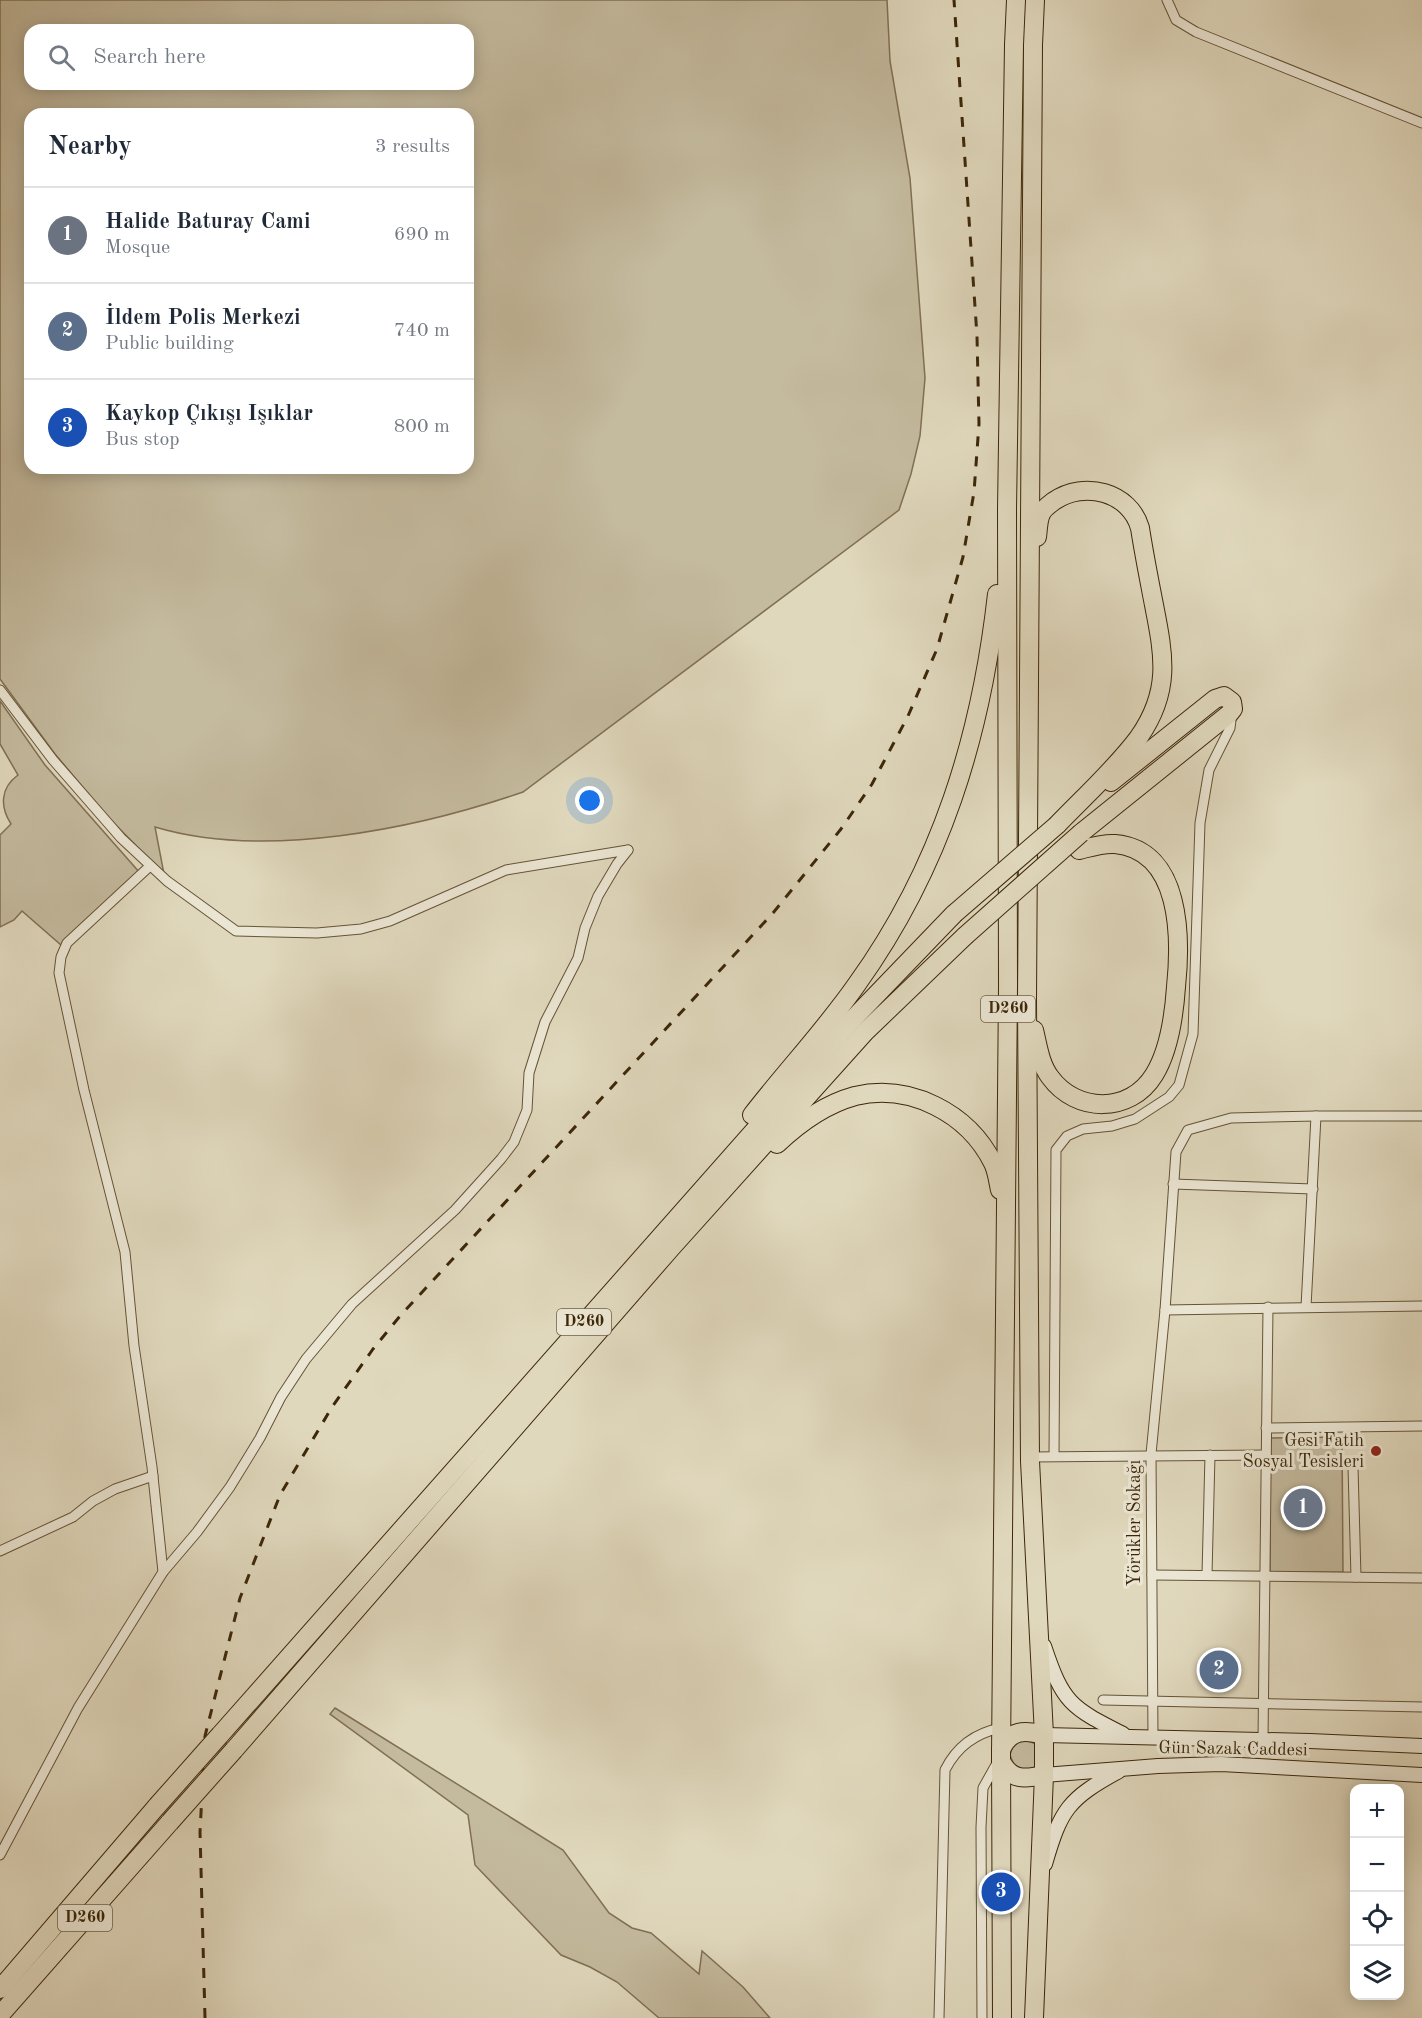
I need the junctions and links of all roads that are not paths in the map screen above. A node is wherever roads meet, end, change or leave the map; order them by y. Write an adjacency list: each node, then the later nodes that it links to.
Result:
1 (1016, 0): 5 (highway, D260)
2 (1035, 0): 6 (highway, D260)
3 (1167, 0): 4 (street)
4 (1422, 123)
5 (1007, 509): 17 (highway, D260); 18 (highway)
6 (1029, 595): 9 (highway); 12 (highway, D260)
7 (0, 690): 11 (street)
8 (1232, 712): 9 (highway); 10 (highway); 28 (street)
9 (1057, 825): 18 (highway, D260, bridge)
10 (1080, 842): 12 (highway); 18 (highway, D260, bridge)
11 (150, 866): 31 (street); 33 (street)
12 (1027, 1000): 29 (highway, D260)
13 (1316, 1116): 14 (street, Yörükler Sokağı); 15 (street, Yörükler Sokağı); 16 (street)
14 (1422, 1116)
15 (1173, 1185): 16 (street); 22 (street, Yörükler Sokağı)
16 (1313, 1189): 21 (street)
17 (1007, 1218): 18 (highway); 44 (highway, D260)
18 (664, 1243): 56 (highway, D260, bridge); 57 (highway, D260, bridge)
19 (1422, 1306): 21 (street)
20 (1268, 1307): 21 (street); 22 (street); 24 (street)
21 (1306, 1307)
22 (1165, 1310): 25 (street, Yörükler Sokağı)
23 (1422, 1426): 24 (street)
24 (1266, 1428): 27 (street)
25 (1151, 1454): 26 (street); 28 (street); 34 (street, Yörükler Sokağı)
26 (1210, 1455): 27 (street); 35 (street)
27 (1266, 1455): 36 (street)
28 (1054, 1456): 29 (street)
29 (1030, 1457): 39 (highway, D260)
30 (1353, 1467): 37 (street)
31 (153, 1476): 32 (street); 33 (street)
32 (0, 1551)
33 (163, 1572): 54 (street)
34 (1152, 1575): 35 (street); 41 (street, Yörükler Sokağı)
35 (1207, 1575): 36 (street)
36 (1265, 1576): 37 (street); 42 (street)
37 (1356, 1577): 38 (street)
38 (1422, 1578)
39 (1039, 1629): 45 (highway, D260); 46 (street)
40 (1103, 1700): 41 (street)
41 (1153, 1701): 42 (street); 47 (street, Yörükler Sokağı)
42 (1264, 1704): 43 (street); 48 (street)
43 (1422, 1707)
44 (1001, 1728): 50 (highway, D260); 58 (street)
45 (1044, 1735): 46 (street, Gün Sazak Caddesi); 50 (highway); 52 (highway, D260)
46 (1128, 1736): 47 (street, Gün Sazak Caddesi)
47 (1153, 1738): 48 (street, Gün Sazak Caddesi)
48 (1263, 1740): 49 (street, Gün Sazak Caddesi)
49 (1422, 1746)
50 (1001, 1756): 52 (highway); 59 (street); 60 (highway, D260)
51 (1125, 1768): 52 (street, Gün Sazak Caddesi); 53 (street, Gün Sazak Caddesi); 55 (street)
52 (1044, 1775): 55 (highway, D260)
53 (1422, 1775)
54 (0, 1855)
55 (1040, 1884): 61 (highway, D260)
56 (0, 1989)
57 (0, 2015)
58 (939, 2018)
59 (982, 2018)
60 (1002, 2018)
61 (1034, 2018)

